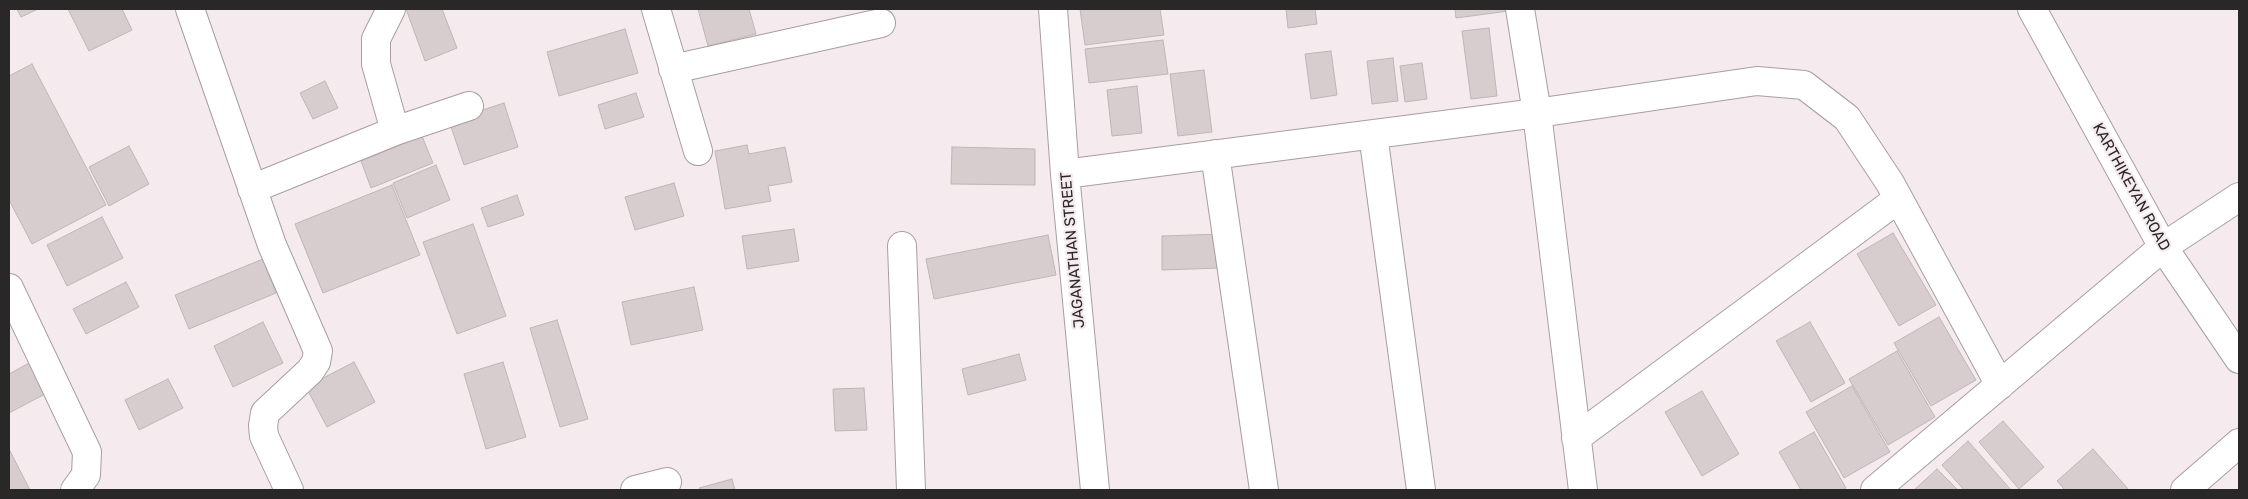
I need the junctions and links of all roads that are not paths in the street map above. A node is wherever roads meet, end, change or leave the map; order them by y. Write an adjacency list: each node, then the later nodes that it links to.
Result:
1 (190, 9): 16 (street)
2 (391, 9): 11 (street)
3 (656, 9): 8 (street)
4 (1053, 9): 15 (street, JAGANATHAN STREET)
5 (1520, 9): 10 (street)
6 (2032, 9): 20 (street, KARTHIKEYAN ROAD)
7 (882, 23): 8 (street)
8 (673, 69): 13 (street)
9 (469, 106): 11 (street)
10 (1537, 112): 12 (street); 18 (street); 24 (street)
11 (395, 131): 16 (street)
12 (1373, 134): 14 (street); 33 (street)
13 (698, 151)
14 (1216, 154): 15 (street); 32 (street)
15 (1065, 174): 31 (street, JAGANATHAN STREET)
16 (252, 189): 28 (street)
17 (2239, 197): 20 (street)
18 (1898, 199): 23 (street); 24 (street)
19 (902, 246): 30 (street)
20 (2163, 247): 22 (street, KARTHIKEYAN ROAD); 23 (street)
21 (9, 288): 27 (street)
22 (2239, 359)
23 (2000, 385): 35 (street)
24 (1576, 438): 34 (street)
25 (2239, 443): 36 (street)
26 (667, 482): 29 (street)
27 (75, 490)
28 (289, 490)
29 (636, 490)
30 (911, 490)
31 (1095, 490)
32 (1264, 490)
33 (1421, 490)
34 (1582, 490)
35 (1875, 490)
36 (2185, 490)

